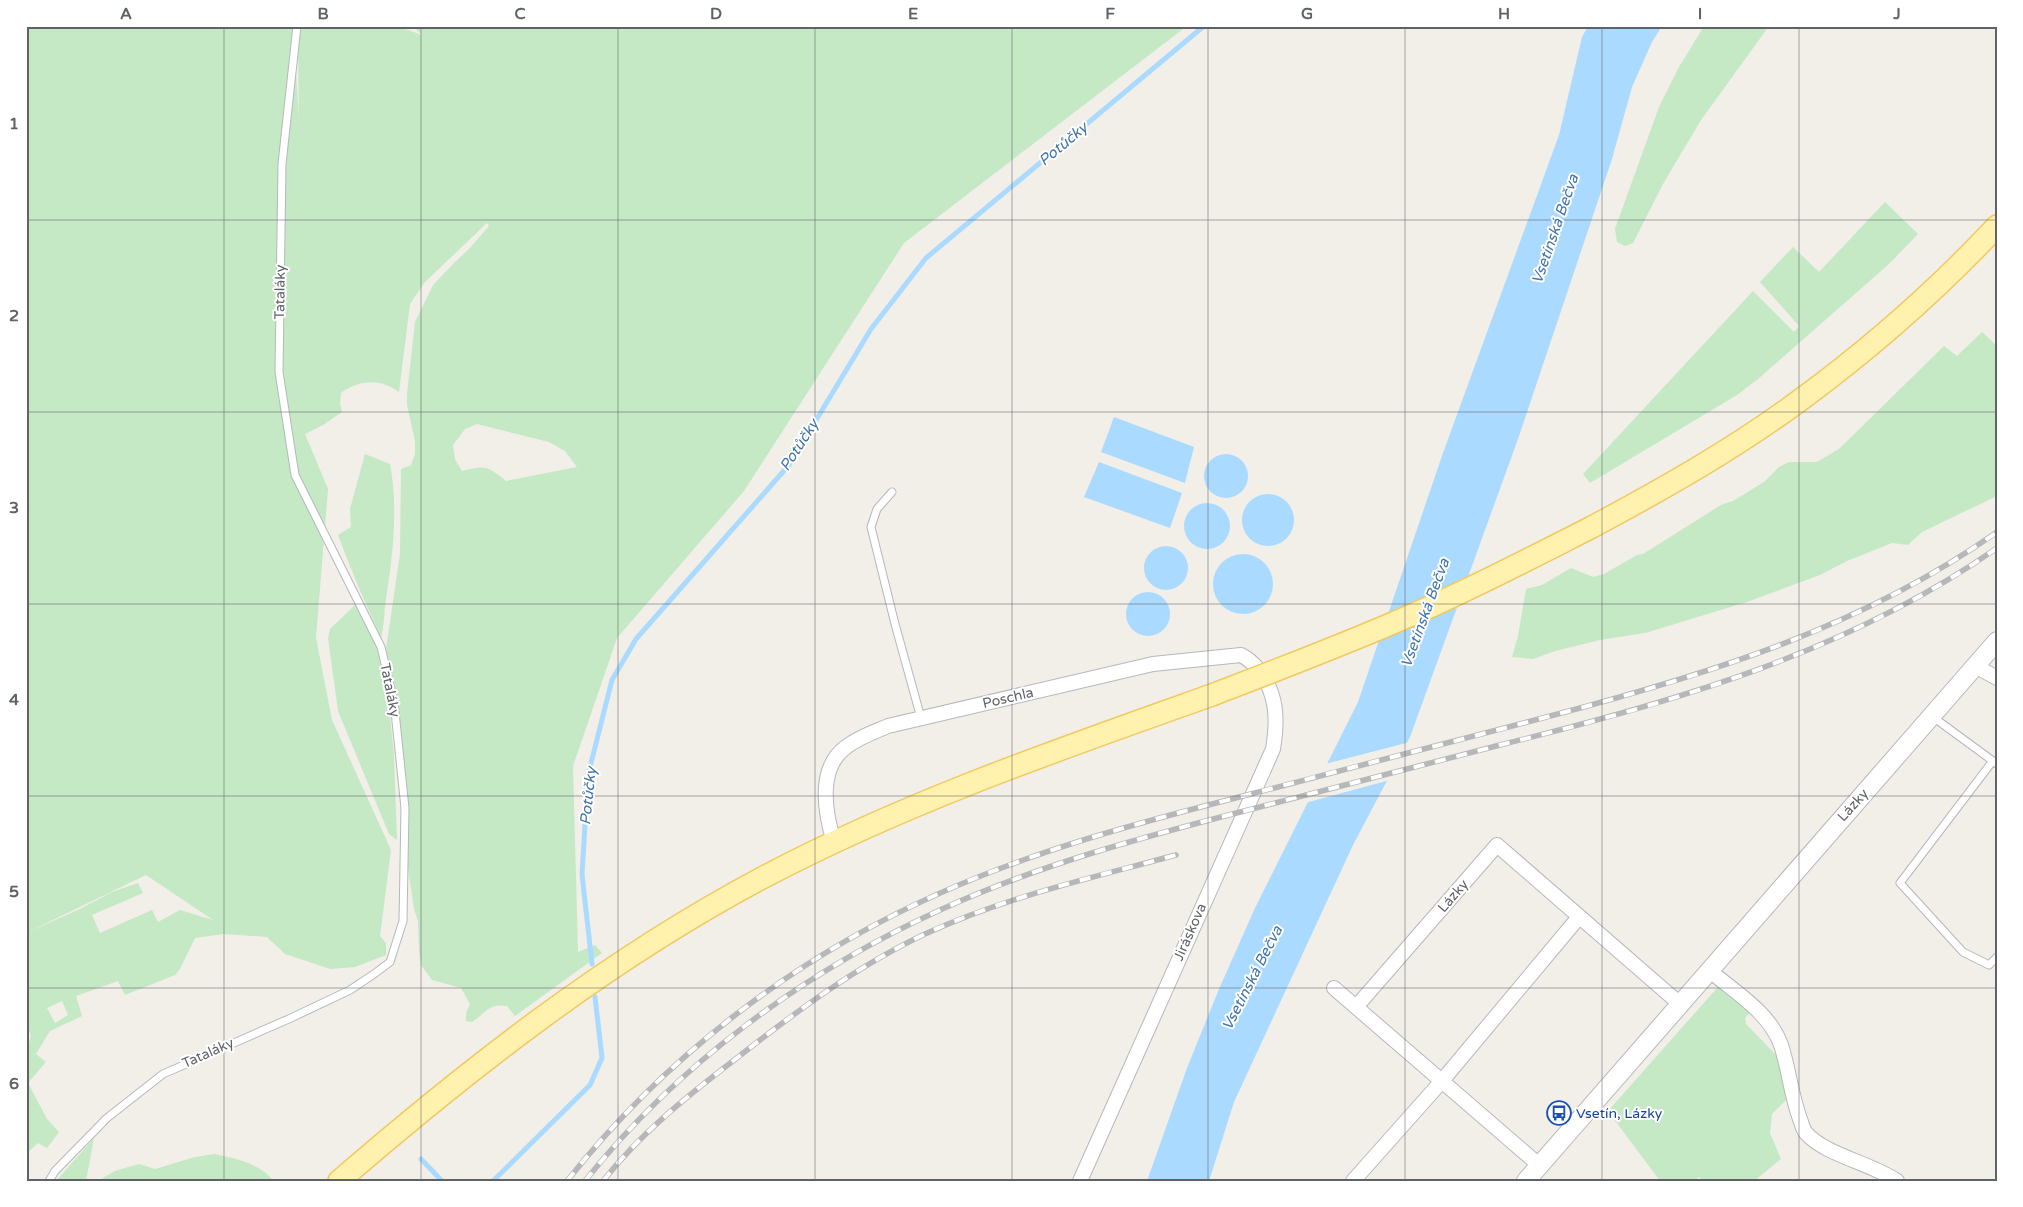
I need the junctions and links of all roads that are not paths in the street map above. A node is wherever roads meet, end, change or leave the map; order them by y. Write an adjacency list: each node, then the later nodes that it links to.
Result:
1 (297, 26): 20 (lane, Tataláky)
2 (1997, 226): 11 (main road, bridge)
3 (892, 492): 9 (lane)
4 (1997, 640): 5 (street, Lázky)
5 (1975, 666): 6 (street); 8 (street, Lázky)
6 (1997, 678)
7 (1266, 679): 9 (street, Poschla); 22 (street, Jiráskova)
8 (1932, 716): 10 (lane); 14 (street, Lázky)
9 (921, 718): 11 (street, Poschla)
10 (1994, 763): 13 (lane)
11 (834, 842): 21 (main road)
12 (1579, 918): 16 (street, Lázky); 17 (street, Lázky); 18 (street)
13 (1997, 957)
14 (1710, 971): 16 (street, Lázky); 25 (street)
15 (1334, 988): 17 (street)
16 (1680, 1004): 19 (street, Lázky)
17 (1356, 1007): 18 (street)
18 (1441, 1082): 19 (street); 23 (street)
19 (1539, 1165): 24 (street, Lázky)
20 (49, 1181)
21 (339, 1181)
22 (1080, 1181)
23 (1352, 1181)
24 (1526, 1181)
25 (1897, 1181)

